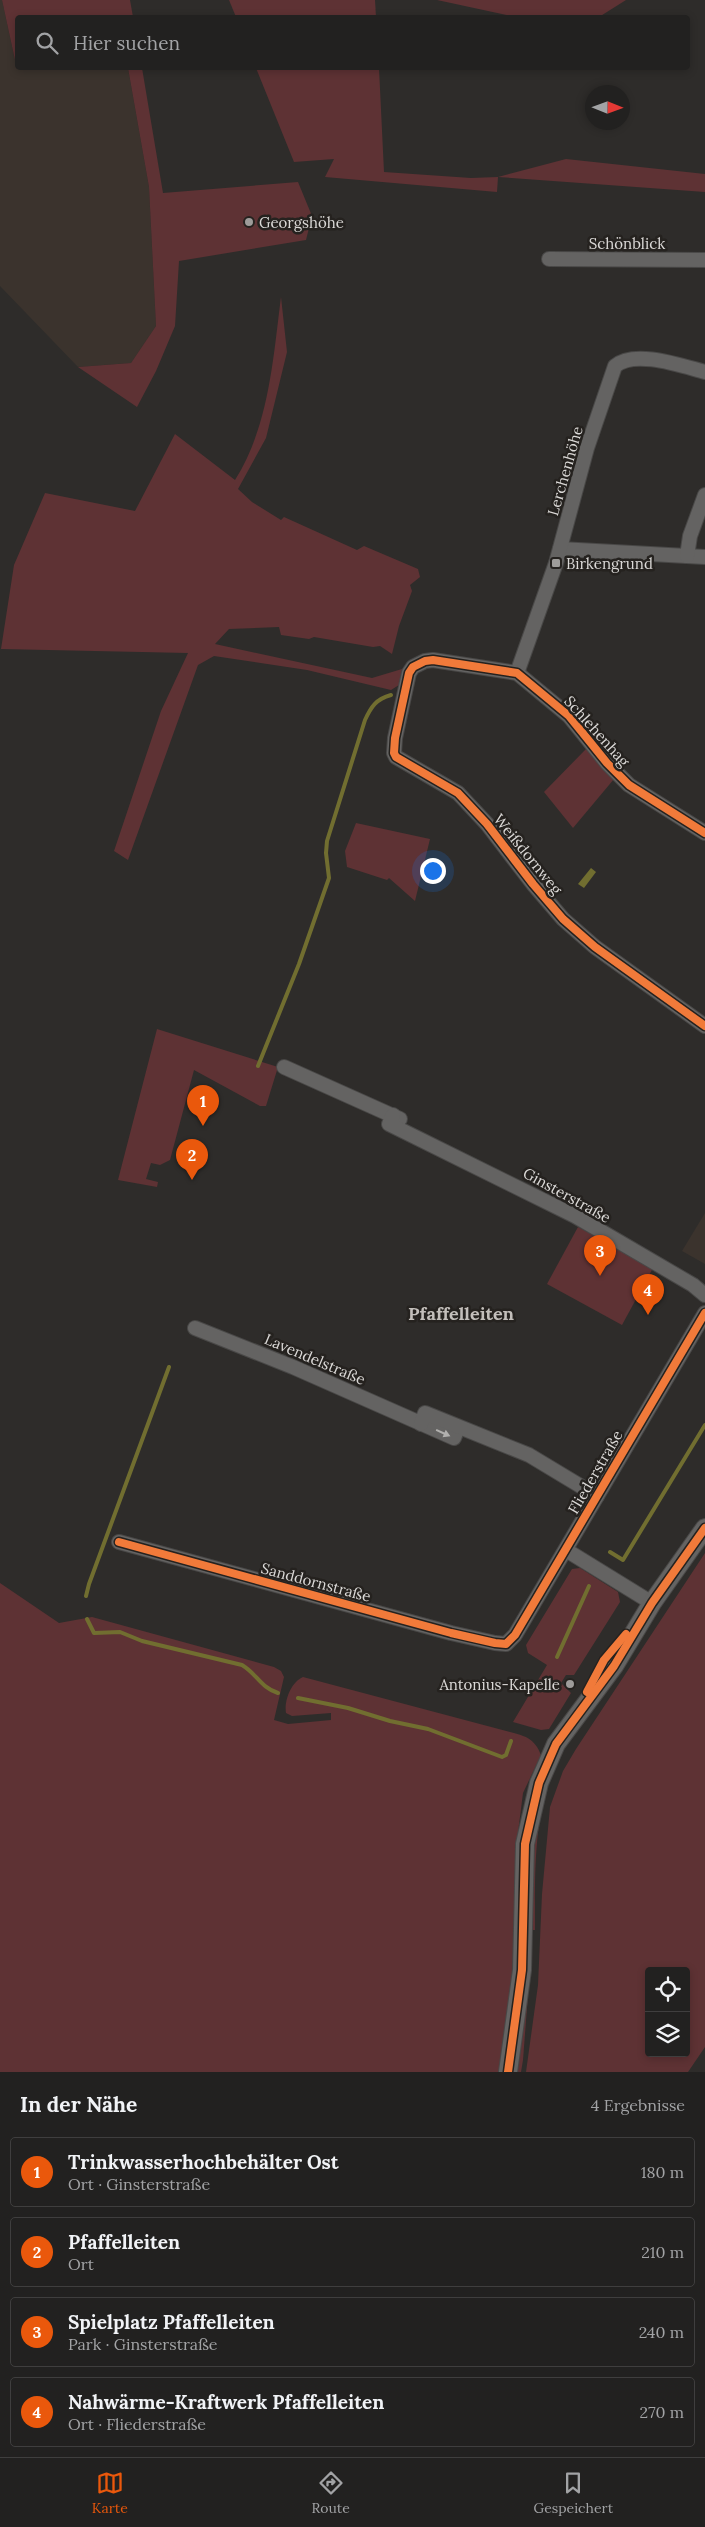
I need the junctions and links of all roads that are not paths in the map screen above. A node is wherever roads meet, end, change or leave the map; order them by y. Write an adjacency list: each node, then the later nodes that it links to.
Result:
1 (549, 258): 2 (street, Schönblick)
2 (705, 260)
3 (705, 372): 5 (street, Lerchenhöhe)
4 (705, 495): 6 (street)
5 (560, 549): 6 (street); 9 (street, Lerchenhöhe)
6 (687, 556): 7 (street)
7 (705, 557)
8 (409, 673): 9 (street, Schlehenhag); 11 (street, Weißdornweg)
9 (517, 674): 10 (street, Schlehenhag)
10 (705, 833)
11 (705, 1026)
12 (284, 1067): 13 (street, Ginsterstraße)
13 (705, 1295)
14 (705, 1313): 16 (street, Fliederstraße)
15 (195, 1328): 16 (street, Lavendelstraße)
16 (597, 1496): 19 (street, Fliederstraße)
17 (705, 1528): 20 (street)
18 (120, 1542): 21 (street, Sanddornstraße)
19 (566, 1550): 20 (street); 21 (street, Fliederstraße)
20 (652, 1603): 22 (street)
21 (506, 1644)
22 (508, 2072)

